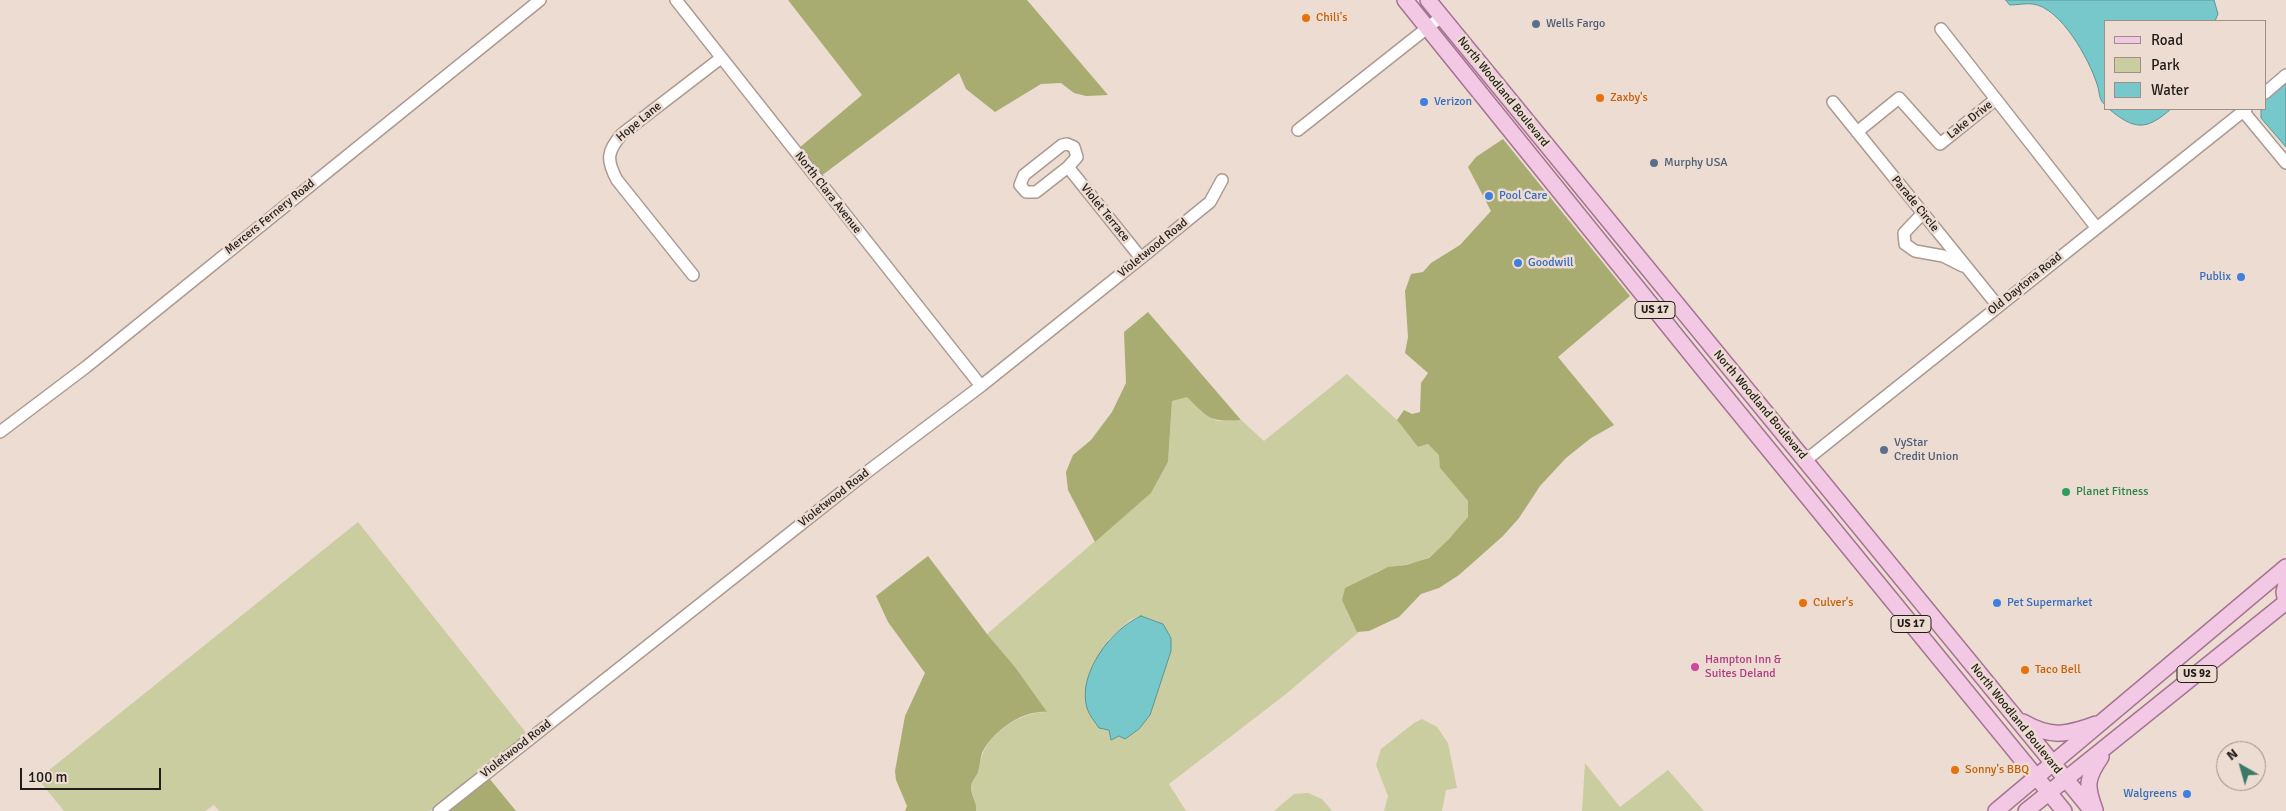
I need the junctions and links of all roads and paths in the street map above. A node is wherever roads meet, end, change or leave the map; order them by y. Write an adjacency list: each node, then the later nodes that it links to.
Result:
1 (540, 0): 31 (street, Mercers Fernery Road)
2 (676, 0): 8 (street, North Clara Avenue)
3 (1405, 0): 6 (main road, North Woodland Boulevard / US 17)
4 (1428, 0): 5 (main road, North Woodland Boulevard / US 17)
5 (1442, 16): 6 (street); 22 (main road, North Woodland Boulevard / US 17)
6 (1428, 27): 14 (street); 20 (main road, North Woodland Boulevard / US 17)
7 (1941, 29): 11 (street, Lake Drive)
8 (721, 58): 27 (street, Hope Lane); 29 (street, North Clara Avenue)
9 (2286, 75): 10 (street)
10 (2266, 92)
11 (1996, 99): 15 (street, Lake Drive); 21 (street, Lake Drive)
12 (1833, 102): 15 (street, Parade Circle)
13 (2244, 110): 16 (street); 21 (street, Old Daytona Road)
14 (1298, 130)
15 (1857, 132): 19 (street, Parade Circle)
16 (2286, 163)
17 (1068, 167): 17 (street); 24 (street, Violet Terrace)
18 (1222, 180): 24 (street, Violetwood Road)
19 (1923, 213): 26 (street, Parade Circle); 26 (street)
20 (1584, 220): 22 (main road); 23 (main road, North Woodland Boulevard / US 17)
21 (2096, 227): 28 (street, Old Daytona Road)
22 (1623, 240): 25 (main road, North Woodland Boulevard / US 17)
23 (1611, 254): 25 (main road); 30 (main road, North Woodland Boulevard / US 17)
24 (1141, 258): 29 (street, Violetwood Road)
25 (1642, 264): 32 (main road, North Woodland Boulevard / US 17)
26 (1968, 269): 28 (street, Parade Circle)
27 (693, 275)
28 (1998, 306): 32 (street, Old Daytona Road)
29 (981, 386): 47 (street, Violetwood Road)
30 (1727, 399): 32 (main road); 33 (main road, North Woodland Boulevard / US 17)
31 (0, 432)
32 (1806, 460): 34 (main road, North Woodland Boulevard / US 17)
33 (1785, 470): 34 (main road); 35 (main road, North Woodland Boulevard / US 17)
34 (1822, 480): 37 (main road, North Woodland Boulevard / US 17)
35 (1854, 555): 37 (main road); 44 (main road, North Woodland Boulevard / US 17)
36 (2286, 567): 41 (main road, US 92)
37 (1899, 574): 40 (main road, North Woodland Boulevard / US 17)
38 (2286, 584): 39 (main road)
39 (2286, 603): 42 (main road, US 92)
40 (2016, 718): 41 (main road); 43 (main road, North Woodland Boulevard / US 17)
41 (2104, 721): 43 (main road, US 92)
42 (2108, 745): 45 (main road); 51 (main road, US 92)
43 (2053, 764): 44 (main road, US 92); 45 (main road, North Woodland Boulevard / US 17)
44 (2036, 777): 46 (main road, North Woodland Boulevard / US 17); 48 (main road)
45 (2065, 779): 46 (main road); 51 (main road, North Woodland Boulevard / US 17)
46 (2049, 792): 49 (main road); 50 (main road, North Woodland Boulevard / US 17)
47 (439, 811)
48 (1996, 811)
49 (2026, 811)
50 (2064, 811)
51 (2094, 811)

